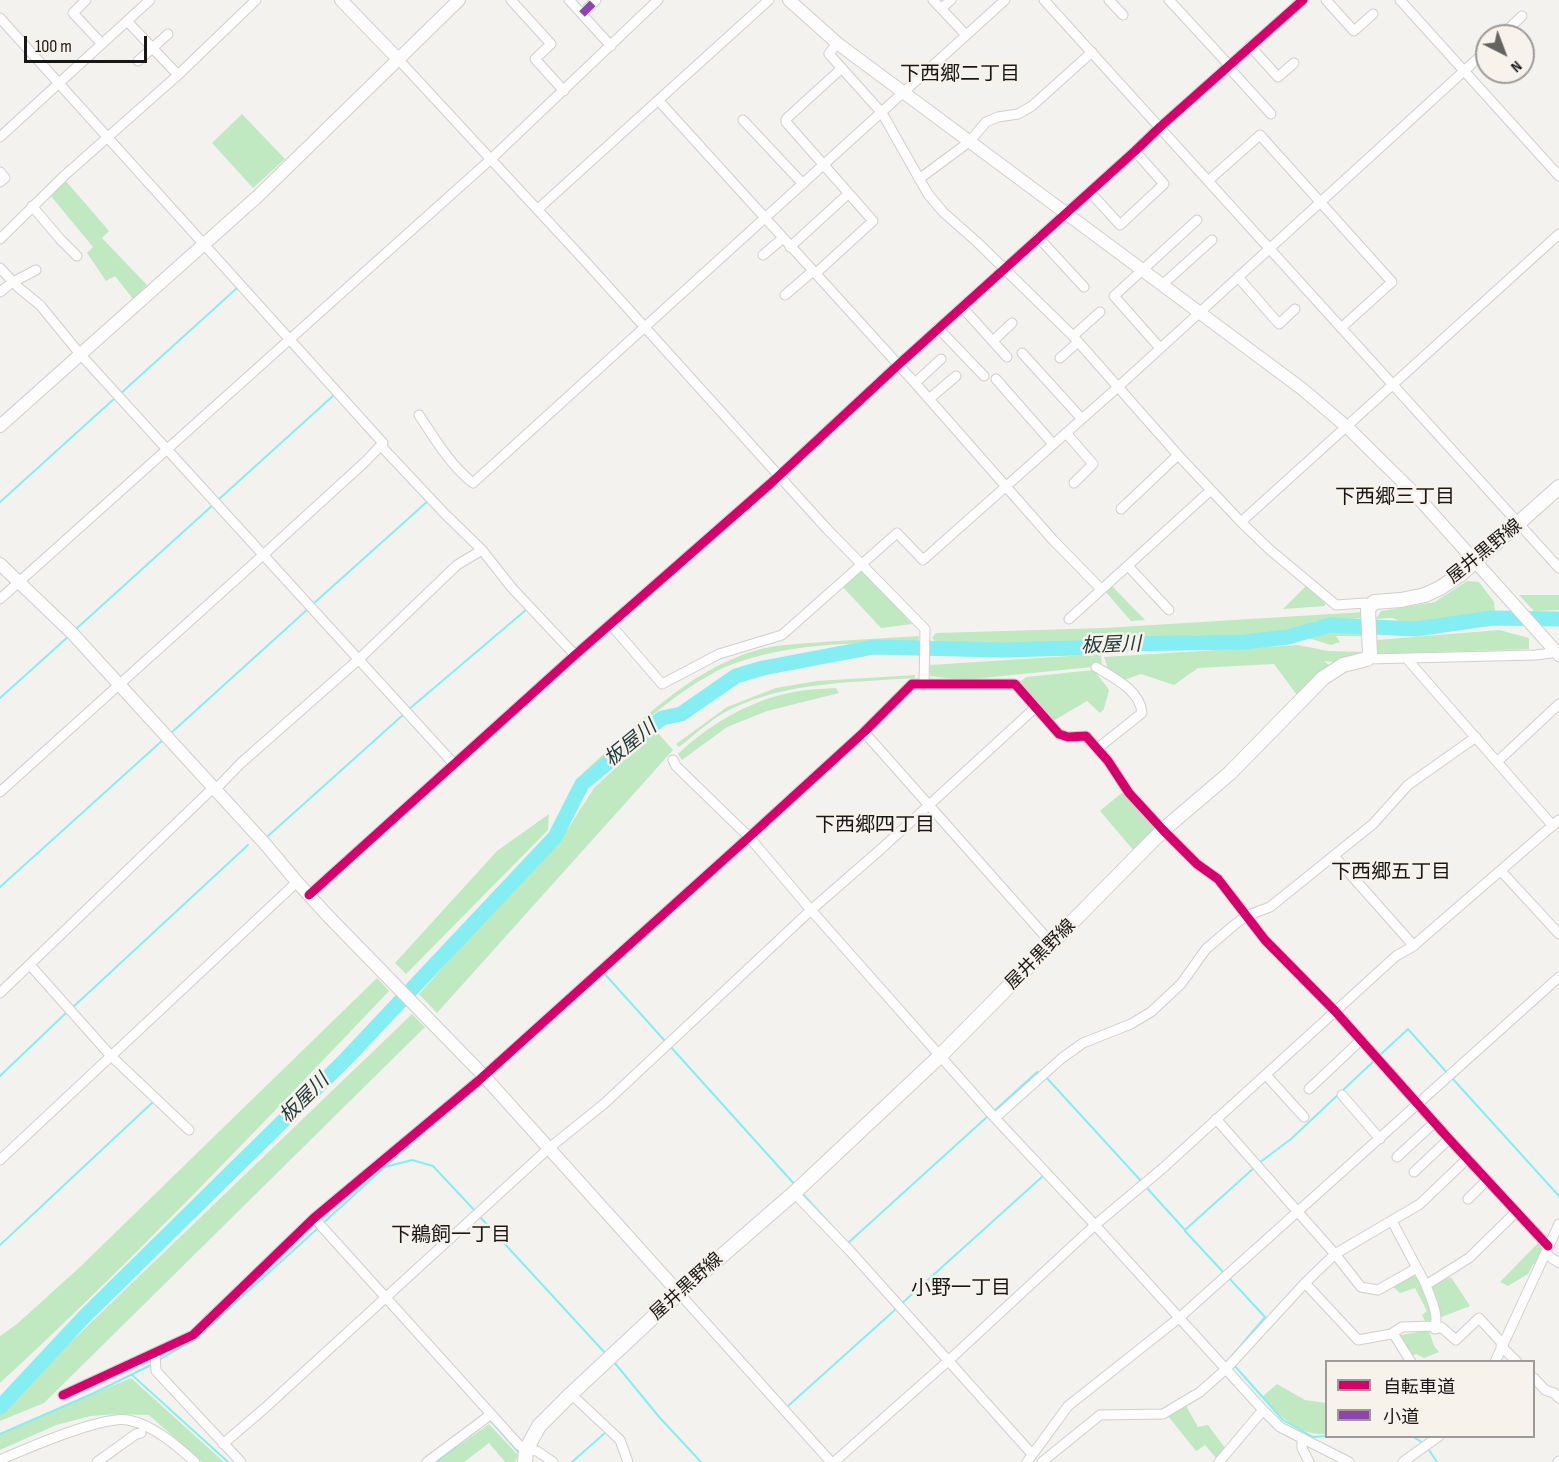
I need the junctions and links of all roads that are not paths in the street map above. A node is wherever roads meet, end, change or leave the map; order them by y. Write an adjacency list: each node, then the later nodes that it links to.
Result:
1 (86, 0): 32 (street)
2 (150, 0): 27 (street)
3 (256, 0): 44 (street)
4 (341, 0): 37 (street)
5 (459, 0): 37 (street)
6 (511, 0): 46 (street)
7 (569, 0): 22 (street)
8 (596, 0): 22 (street)
9 (658, 0): 33 (street)
10 (769, 0): 48 (street)
11 (789, 0): 31 (street)
12 (933, 0): 21 (street)
13 (951, 0): 21 (street)
14 (1005, 0): 30 (street)
15 (1044, 0): 36 (street)
16 (1109, 0): 24 (street)
17 (1169, 0): 41 (street)
18 (1326, 0): 23 (street)
19 (1400, 0): 43 (street)
20 (1297, 2): 34 (street)
21 (942, 8): 30 (street)
22 (582, 14): 33 (street)
23 (1373, 14)
24 (1123, 15)
25 (1522, 16): 28 (street)
26 (0, 18): 45 (street)
27 (127, 21): 32 (street); 35 (street)
28 (1514, 24)
29 (168, 34): 35 (street)
30 (966, 35): 47 (street)
31 (837, 43): 42 (street); 47 (street)
32 (102, 44): 45 (street)
33 (611, 46): 46 (street)
34 (1250, 46): 40 (street); 41 (street)
35 (153, 48): 38 (street); 44 (street)
36 (1092, 52): 52 (street); 55 (street)
37 (398, 59): 57 (street); 78 (street)
38 (138, 61)
39 (1475, 61): 43 (street)
40 (1294, 63)
41 (1229, 65): 50 (street); 52 (street)
42 (842, 68): 49 (street); 58 (street)
43 (1465, 71): 60 (street); 67 (street)
44 (178, 75): 54 (street)
45 (59, 83): 53 (street); 54 (street)
46 (564, 91): 57 (street)
47 (903, 92): 49 (street); 55 (street)
48 (658, 101): 69 (street); 71 (street)
49 (882, 113): 58 (street); 61 (street)
50 (1271, 114)
51 (743, 120): 64 (street)
52 (1160, 127): 56 (street); 62 (street)
53 (0, 137)
54 (108, 138): 68 (street); 78 (street)
55 (969, 142): 61 (street); 70 (street)
56 (1135, 151): 65 (street); 65 (street)
57 (491, 159): 69 (street); 102 (street)
58 (823, 166): 64 (street); 66 (street)
59 (0, 172): 63 (street)
60 (1559, 176)
61 (919, 180): 85 (street)
62 (1209, 180): 67 (street); 80 (street)
63 (0, 182)
64 (803, 184): 71 (street)
65 (1090, 192): 70 (street)
66 (848, 194): 79 (street); 87 (street)
67 (1321, 200): 80 (street); 101 (street)
68 (32, 206): 75 (street); 82 (street)
69 (538, 209): 99 (street)
70 (1065, 214): 74 (street); 86 (street)
71 (764, 220): 76 (street); 99 (street)
72 (1197, 220): 86 (street)
73 (1559, 234): 116 (street)
74 (1038, 237): 85 (street); 91 (street)
75 (0, 239)
76 (782, 239): 79 (street); 81 (street)
77 (1212, 240): 90 (street)
78 (204, 244): 102 (street); 107 (street)
79 (790, 247): 87 (street)
80 (1270, 248): 88 (street); 101 (street)
81 (763, 255)
82 (77, 256)
83 (0, 268): 89 (street)
84 (36, 270): 89 (street)
85 (1005, 270): 94 (street); 103 (street)
86 (1141, 270): 90 (street); 105 (street)
87 (814, 272): 93 (street); 111 (street)
88 (1238, 277): 95 (street); 97 (street)
89 (13, 282): 92 (street); 107 (street)
90 (1162, 285): 97 (street)
91 (1084, 287)
92 (0, 292)
93 (786, 296)
94 (962, 307): 100 (street); 104 (street)
95 (1295, 309)
96 (1100, 312): 103 (street)
97 (1198, 312): 105 (street); 122 (street)
98 (1012, 323): 104 (street)
99 (644, 327): 119 (street); 128 (street)
100 (938, 328): 111 (street); 113 (street)
101 (1341, 328): 116 (street)
102 (289, 339): 124 (street); 126 (street)
103 (1076, 339): 109 (street); 117 (street)
104 (993, 341): 108 (street)
105 (1160, 348): 117 (street)
106 (1022, 353): 120 (street)
107 (80, 354): 121 (street); 126 (street)
108 (1007, 357)
109 (1060, 358)
110 (942, 359): 115 (street)
111 (898, 365): 115 (street); 128 (street)
112 (956, 376): 118 (street)
113 (984, 376)
114 (996, 379): 125 (street)
115 (915, 383): 118 (street)
116 (1393, 383): 122 (street); 135 (street)
117 (1118, 387): 120 (street); 127 (street)
118 (929, 399): 130 (street)
119 (419, 415)
120 (1082, 419): 123 (street)
121 (0, 426)
122 (1347, 427): 134 (street); 138 (street)
123 (1066, 434): 125 (street); 129 (street)
124 (383, 443): 136 (street); 137 (street)
125 (1053, 444): 130 (street)
126 (168, 449): 137 (street); 143 (street)
127 (1178, 455): 132 (street); 133 (street)
128 (778, 476): 140 (street); 149 (street)
129 (1074, 483)
130 (1007, 487): 140 (street); 144 (street)
131 (1559, 487): 135 (main road, 屋井黒野線)
132 (1211, 490): 134 (street); 141 (street)
133 (1121, 509)
134 (1241, 522): 146 (street)
135 (1520, 524): 138 (main road, 屋井黒野線); 142 (street)
136 (482, 550): 151 (street); 154 (street)
137 (262, 556): 154 (street); 157 (street)
138 (1475, 562): 146 (main road, 屋井黒野線); 150 (street)
139 (0, 564): 143 (street)
140 (861, 564): 149 (street); 156 (street)
141 (1128, 566): 144 (street); 147 (street)
142 (1559, 568)
143 (18, 582): 145 (street); 157 (street)
144 (1101, 589): 148 (street)
145 (0, 599)
146 (1369, 607): 152 (main road)
147 (1169, 610)
148 (1069, 619)
149 (611, 625): 151 (street)
150 (1557, 652): 153 (street)
151 (575, 655): 165 (street)
152 (1368, 656): 153 (street); 170 (main road, 屋井黒野線)
153 (1407, 659): 161 (street)
154 (358, 660): 165 (street); 166 (street)
155 (1096, 667): 162 (street)
156 (923, 681): 159 (street); 160 (street)
157 (117, 685): 166 (street); 167 (street)
158 (1559, 704): 164 (street)
159 (1036, 707): 162 (street); 168 (street)
160 (864, 732): 168 (street); 171 (street)
161 (1476, 737): 164 (street); 172 (street)
162 (1098, 748): 170 (street)
163 (673, 760): 171 (street)
164 (1498, 761): 169 (street)
165 (453, 764): 175 (street)
166 (214, 789): 174 (street); 181 (street)
167 (0, 792)
168 (930, 805): 176 (street); 179 (street)
169 (1556, 823): 173 (street)
170 (1163, 830): 177 (street); 179 (main road, 屋井黒野線)
171 (749, 837): 176 (street); 188 (street)
172 (1334, 856): 177 (street); 180 (street)
173 (1502, 871): 178 (street); 180 (street)
174 (297, 882): 175 (street); 186 (street)
175 (309, 895): 188 (street)
176 (811, 910): 187 (street); 200 (street)
177 (1246, 916): 184 (street); 194 (street)
178 (1559, 934)
179 (1052, 944): 187 (main road, 屋井黒野線)
180 (1414, 946): 184 (street)
181 (30, 965): 183 (street); 186 (street)
182 (1559, 977): 192 (street)
183 (0, 993)
184 (1335, 1011): 185 (street); 189 (street)
185 (1361, 1041): 190 (street); 192 (street)
186 (111, 1056): 197 (street); 203 (street)
187 (940, 1056): 194 (street); 206 (main road, 屋井黒野線)
188 (483, 1075): 200 (street); 210 (street)
189 (1266, 1075): 193 (street); 195 (street)
190 (1309, 1089)
191 (1342, 1095): 198 (street)
192 (1418, 1105): 196 (street); 198 (street)
193 (1304, 1117)
194 (995, 1118): 213 (street)
195 (1216, 1119): 208 (street); 213 (street)
196 (1434, 1123): 199 (street); 201 (street)
197 (189, 1130)
198 (1380, 1139): 208 (street)
199 (1449, 1139): 202 (street); 204 (street)
200 (548, 1149): 220 (street); 221 (street)
201 (1397, 1156)
202 (1467, 1159): 205 (street); 211 (street)
203 (0, 1160)
204 (1414, 1172)
205 (1487, 1180): 207 (street); 209 (street)
206 (794, 1193): 220 (main road, 屋井黒野線); 230 (street)
207 (1468, 1199)
208 (1298, 1212): 215 (street); 222 (street)
209 (1516, 1212): 214 (street); 219 (street)
210 (315, 1219): 221 (street); 226 (street)
211 (1392, 1221): 215 (street); 217 (street)
212 (1559, 1224): 214 (street)
213 (1095, 1225): 222 (street); 230 (street)
214 (1547, 1250): 216 (street); 225 (street)
215 (1335, 1254): 217 (street); 218 (street)
216 (1559, 1263)
217 (1417, 1268): 219 (street)
218 (1305, 1283): 224 (street); 231 (street)
219 (1426, 1286): 223 (street)
220 (679, 1293): 233 (main road, 屋井黒野線); 251 (street)
221 (385, 1298): 237 (street); 241 (street)
222 (1179, 1318): 231 (street); 243 (street)
223 (1435, 1326): 224 (street); 225 (street)
224 (1393, 1333): 227 (street)
225 (1502, 1345): 228 (street); 229 (street)
226 (155, 1353): 234 (street); 241 (street)
227 (1410, 1360)
228 (1496, 1360)
229 (1515, 1360)
230 (947, 1362): 243 (street); 251 (street)
231 (1226, 1369): 236 (street); 252 (street)
232 (1535, 1380): 235 (street)
233 (571, 1394): 242 (main road, 屋井黒野線); 250 (street)
234 (63, 1395)
235 (1559, 1398)
236 (1263, 1410): 239 (street); 253 (street)
237 (490, 1415): 242 (street); 248 (street)
238 (141, 1433): 246 (street)
239 (1302, 1438): 254 (street); 255 (street)
240 (1437, 1438): 256 (street)
241 (223, 1444): 247 (street)
242 (525, 1456): 249 (street)
243 (1029, 1458)
244 (0, 1460): 245 (street)
245 (188, 1460)
246 (97, 1462)
247 (241, 1462)
248 (427, 1462)
249 (553, 1462)
250 (628, 1462)
251 (833, 1462)
252 (1042, 1462)
253 (1218, 1462)
254 (1309, 1462)
255 (1349, 1462)
256 (1403, 1462)

